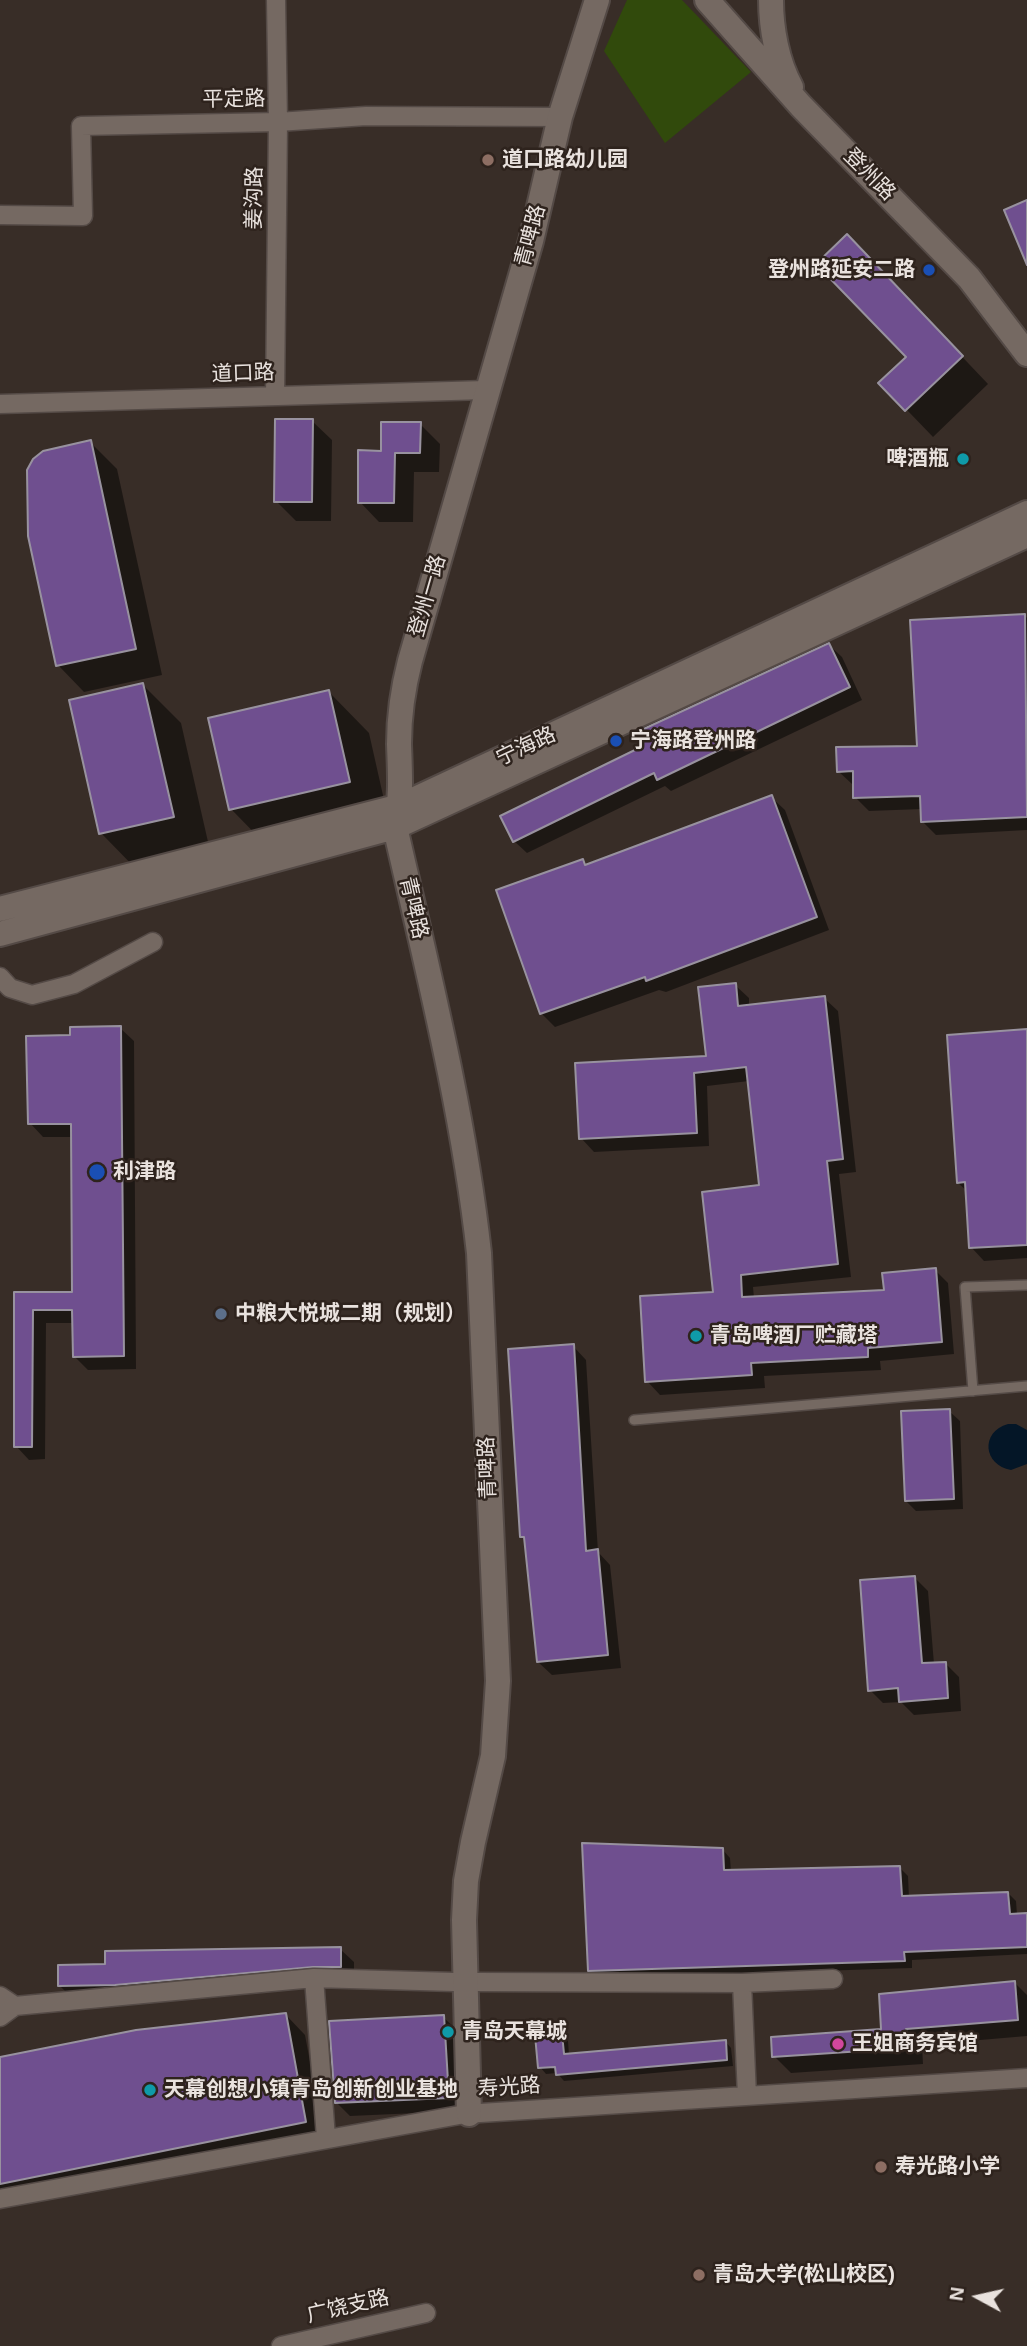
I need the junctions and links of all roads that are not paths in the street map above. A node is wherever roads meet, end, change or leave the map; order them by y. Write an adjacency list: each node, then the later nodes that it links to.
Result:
1 (276, 0): 7 (street, 姜沟路)
2 (597, 0): 6 (street, 青啤路)
3 (707, 0): 5 (street, 登州路)
4 (771, 0): 5 (street)
5 (801, 106): 9 (street, 登州路)
6 (560, 117): 7 (street, 平定路); 10 (street, 青啤路)
7 (278, 122): 8 (street, 平定路); 11 (street, 姜沟路)
8 (0, 215)
9 (1025, 346)
10 (486, 390): 11 (street, 道口路); 15 (street, 登州一路)
11 (275, 396): 12 (street, 道口路)
12 (0, 404)
13 (1027, 513): 15 (street, 宁海路)
14 (1027, 535): 15 (street, 宁海路)
15 (397, 816): 17 (street, 宁海路); 19 (street, 宁海路); 35 (street, 青啤路)
16 (0, 888): 17 (street)
17 (42, 898): 18 (street, 宁海路)
18 (0, 909)
19 (0, 934)
20 (153, 942): 21 (street)
21 (0, 978)
22 (1027, 1285): 24 (lane)
23 (1027, 1386): 24 (lane)
24 (974, 1391): 25 (lane)
25 (634, 1420)
26 (314, 1978): 28 (street); 31 (street); 36 (street)
27 (833, 1979): 30 (street)
28 (454, 1982)
29 (477, 1982): 30 (street)
30 (742, 1983): 34 (street)
31 (8, 2001): 32 (street)
32 (0, 2017)
33 (1027, 2078): 34 (street, 寿光路)
34 (747, 2096): 35 (street, 寿光路)
35 (469, 2114): 36 (street, 寿光路)
36 (326, 2138): 37 (street, 寿光路)
37 (0, 2199)
38 (426, 2313): 39 (street, 广饶支路)
39 (281, 2346)

